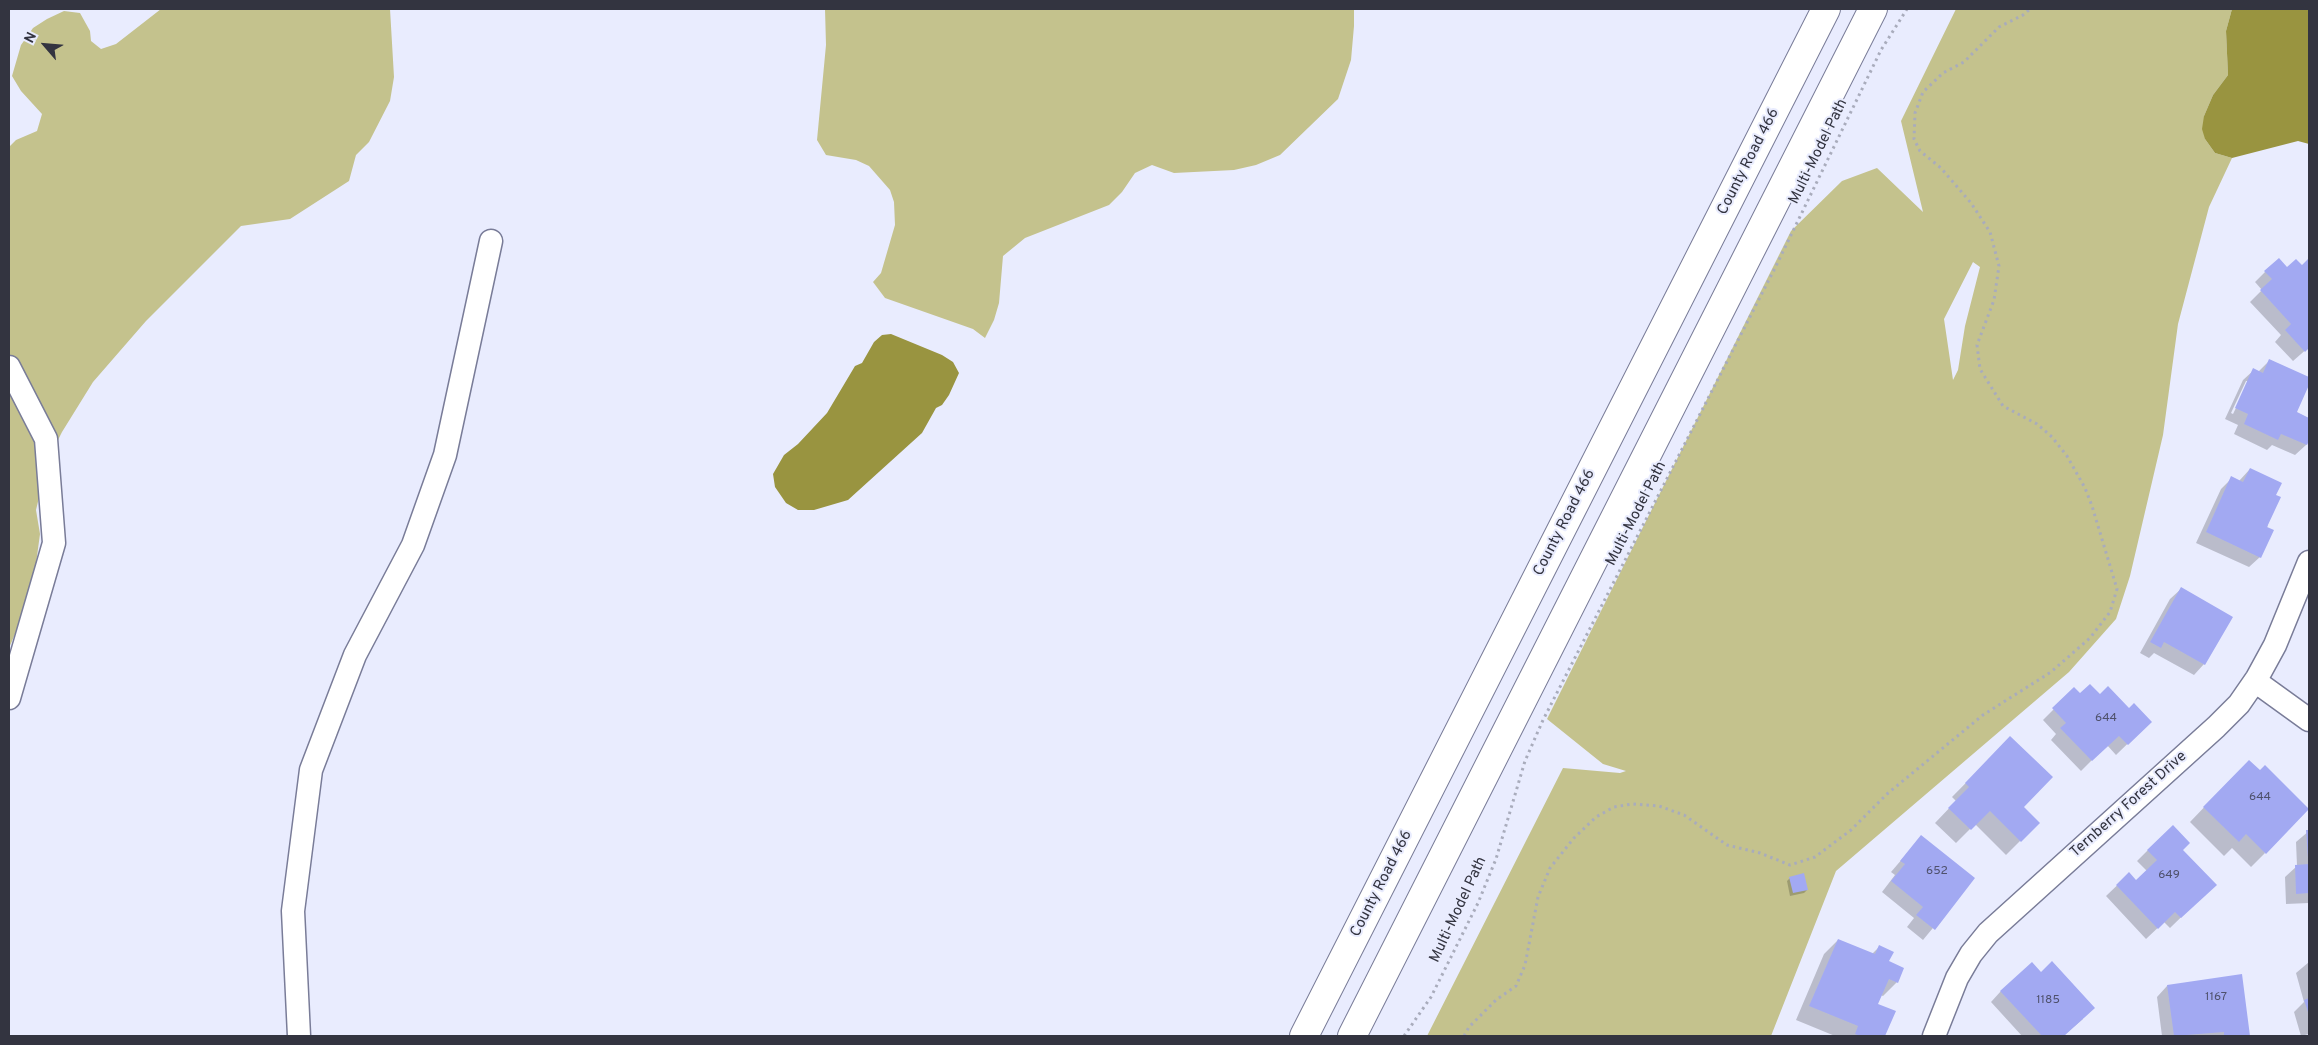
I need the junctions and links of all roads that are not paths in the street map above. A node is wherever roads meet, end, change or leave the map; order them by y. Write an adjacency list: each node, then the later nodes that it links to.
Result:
1 (1826, 9): 10 (main road, County Road 466)
2 (1870, 10): 11 (main road)
3 (491, 241): 9 (street)
4 (9, 367): 7 (street)
5 (2309, 562): 6 (street, Ternberry Forest Drive)
6 (2255, 681): 8 (street); 12 (street, Ternberry Forest Drive)
7 (9, 698)
8 (2309, 720)
9 (299, 1036)
10 (1304, 1036)
11 (1352, 1036)
12 (1934, 1036)

